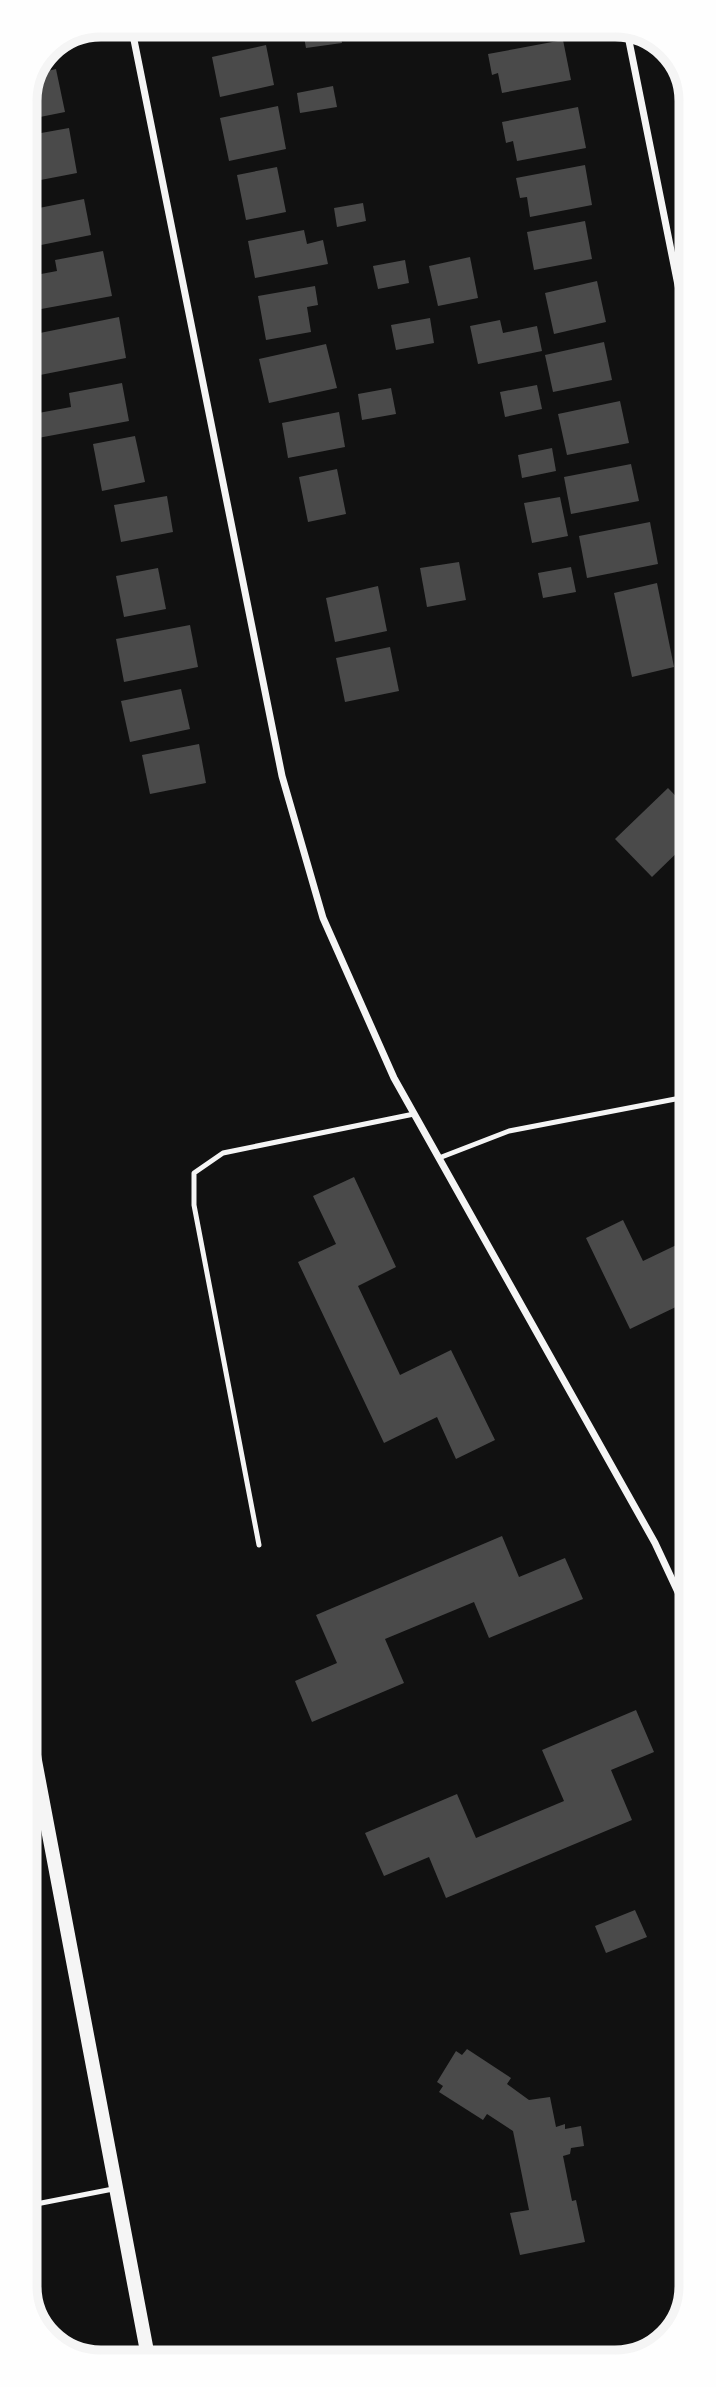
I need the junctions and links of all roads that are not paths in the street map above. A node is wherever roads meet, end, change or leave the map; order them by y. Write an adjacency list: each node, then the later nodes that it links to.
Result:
1 (134, 37): 5 (street)
2 (628, 38): 3 (street)
3 (679, 290)
4 (679, 1098): 6 (lane)
5 (414, 1114): 6 (street); 7 (lane)
6 (439, 1158): 8 (street)
7 (259, 1545)
8 (679, 1594)
9 (37, 1771): 10 (main road)
10 (116, 2188): 11 (lane); 12 (main road)
11 (37, 2204)
12 (147, 2350)

